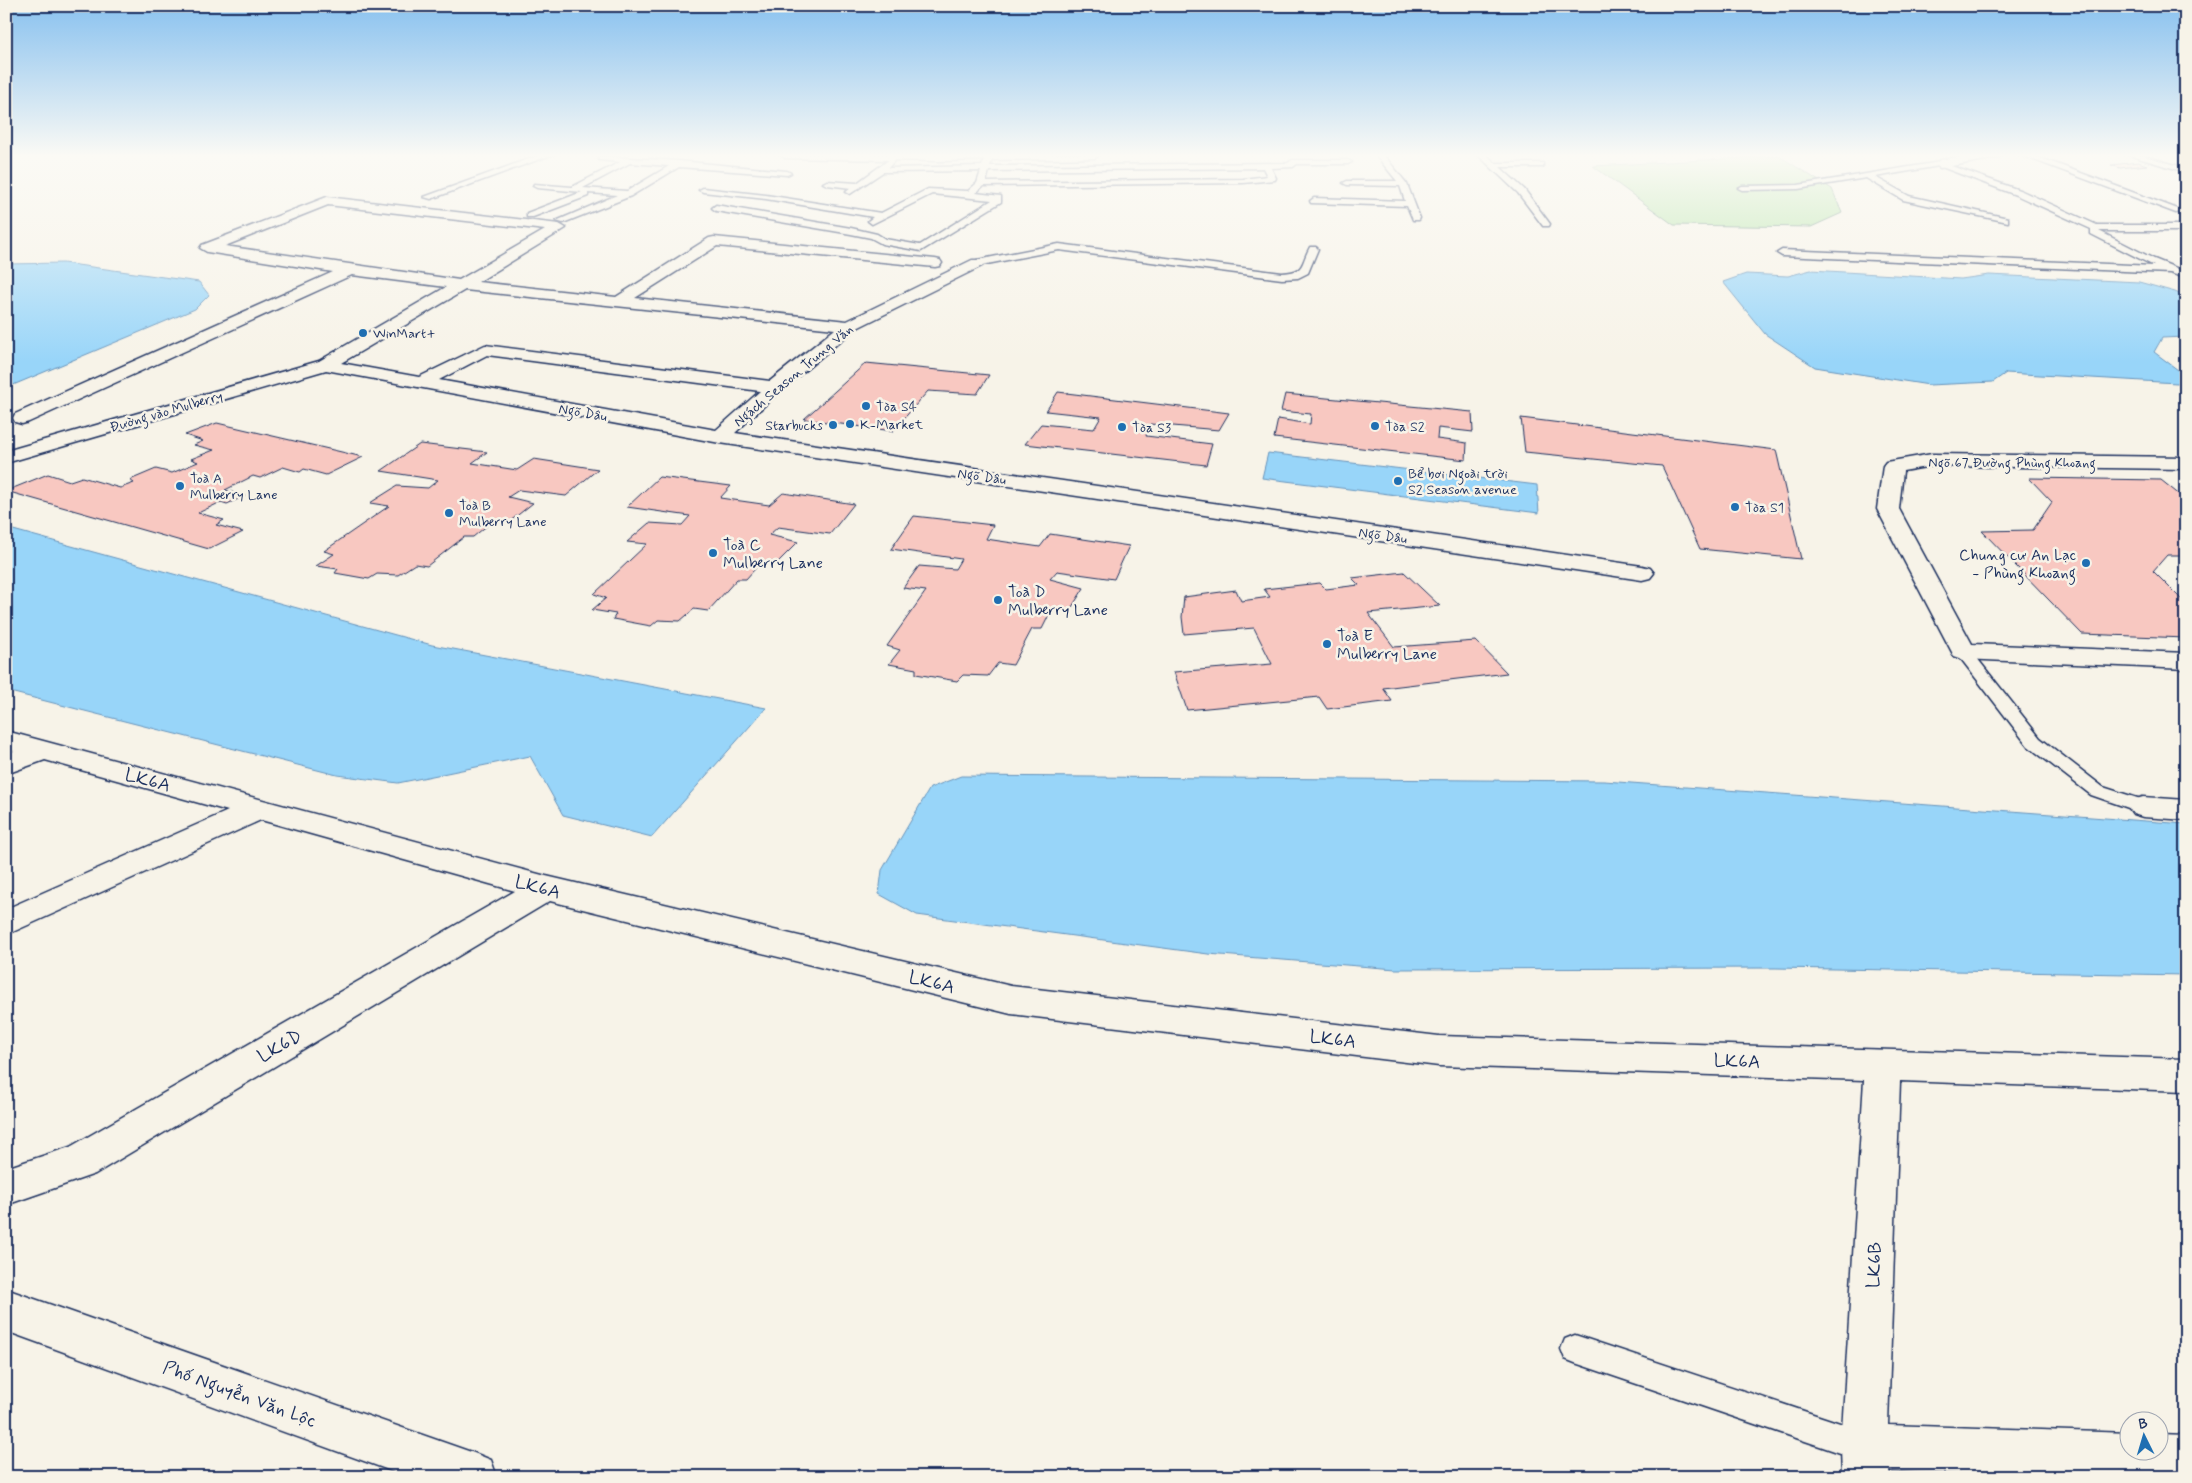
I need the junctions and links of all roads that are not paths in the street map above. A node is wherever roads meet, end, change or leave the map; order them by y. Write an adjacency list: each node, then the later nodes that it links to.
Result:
1 (270, 223): 15 (street)
2 (518, 223): 18 (street)
3 (805, 223): 9 (lane)
4 (867, 223): 9 (lane)
5 (960, 223): 10 (lane)
6 (2085, 223): 7 (lane)
7 (2096, 228): 8 (lane); 16 (lane)
8 (2186, 228)
9 (851, 231): 10 (lane)
10 (921, 248): 19 (street)
11 (1313, 249): 14 (lane)
12 (1782, 253): 16 (lane)
13 (960, 258): 14 (street)
14 (977, 263): 20 (street, Ngách Season Trung Văn)
15 (350, 270): 18 (street); 24 (street)
16 (2170, 270): 17 (lane)
17 (2186, 275)
18 (463, 285): 19 (street); 21 (street)
19 (620, 301): 20 (street)
20 (849, 326): 23 (street, Ngách Season Trung Văn)
21 (325, 365): 22 (street, Ngõ Dâu); 26 (street, Đường vào Mulberry)
22 (420, 383): 23 (street); 25 (street, Ngõ Dâu)
23 (774, 387): 25 (street, Ngách Season Trung Văn)
24 (22, 418)
25 (720, 437): 29 (street, Ngõ Dâu)
26 (6, 457)
27 (2176, 464): 28 (street); 30 (street, Ngõ 67 Đường Phùng Khoang)
28 (2186, 480)
29 (1642, 573)
30 (1963, 651): 31 (street); 35 (lane)
31 (2186, 661)
32 (6, 740): 33 (street, LK6A)
33 (44, 750): 34 (street); 36 (street, LK6A)
34 (6, 765)
35 (2143, 807): 37 (street)
36 (260, 809): 38 (street, LK6A); 39 (street)
37 (2186, 810)
38 (546, 888): 40 (street, LK6A); 42 (street, LK6D)
39 (6, 923)
40 (1884, 1064): 41 (street); 46 (street, LK6B)
41 (2186, 1075)
42 (6, 1187)
43 (6, 1310): 47 (street, Phố Nguyễn Văn Lộc)
44 (1575, 1349): 46 (lane)
45 (2186, 1458): 46 (street)
46 (1865, 1462)
47 (474, 1477)

